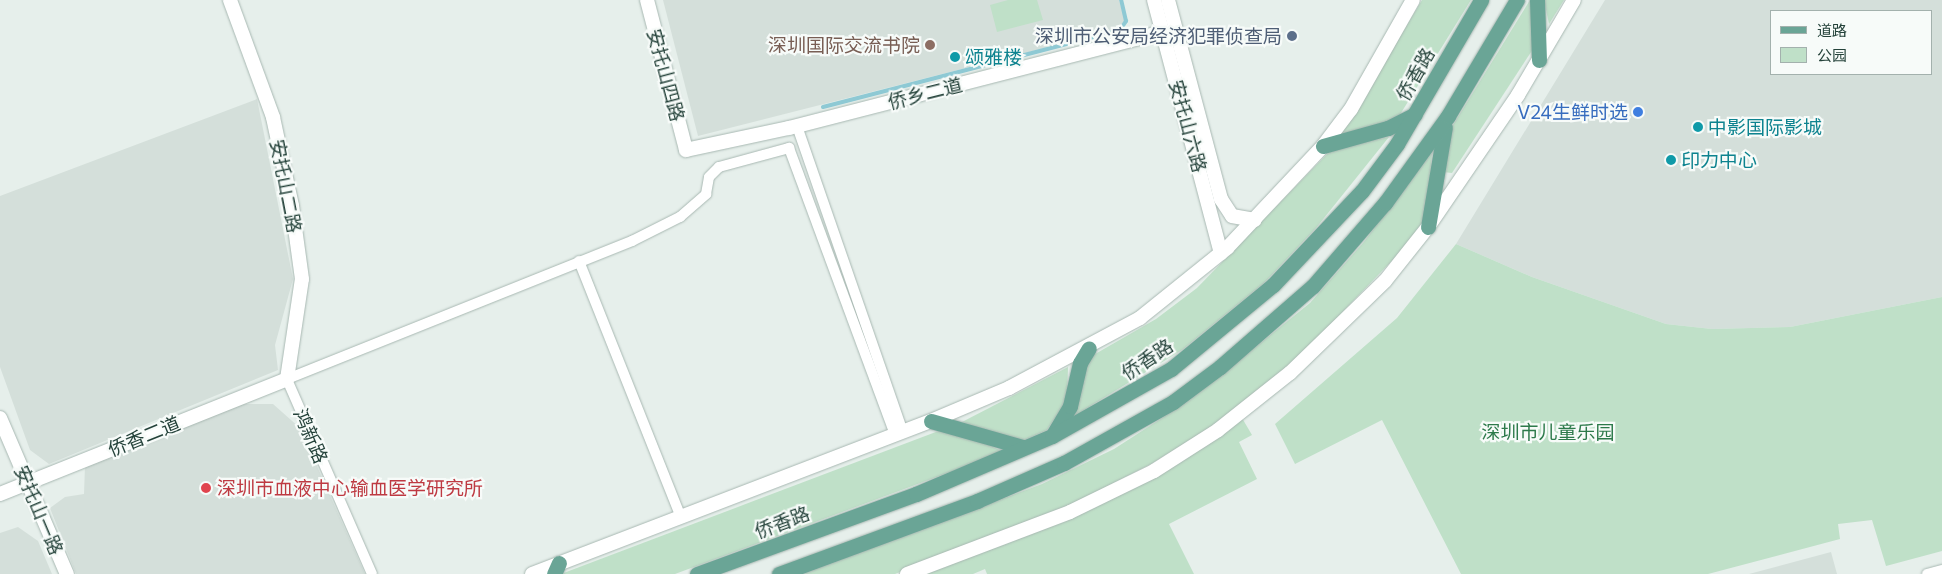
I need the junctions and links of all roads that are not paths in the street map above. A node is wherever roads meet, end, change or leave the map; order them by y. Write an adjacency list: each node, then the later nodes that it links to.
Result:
1 (230, 0): 22 (street, 安托山二路)
2 (647, 0): 16 (street, 安托山四路)
3 (1154, 0): 10 (street, 安托山六路)
4 (1168, 0): 17 (street, 安托山六路)
5 (1413, 0): 15 (street)
6 (1481, 0): 12 (main road, 侨香路)
7 (1517, 0): 13 (main road)
8 (1537, 0): 11 (main road)
9 (1574, 0): 11 (street)
10 (1163, 32): 14 (street, 侨乡二道); 19 (street, 安托山六路)
11 (1539, 60): 18 (street)
12 (1416, 114): 15 (main road); 26 (main road, 侨香路)
13 (1448, 116): 18 (main road); 37 (main road)
14 (798, 126): 16 (street, 侨乡二道); 25 (street)
15 (1323, 146): 17 (street)
16 (686, 150)
17 (1255, 220): 19 (street)
18 (1428, 227): 38 (street)
19 (1221, 253): 21 (street)
20 (579, 261): 22 (street); 25 (street); 30 (street)
21 (1089, 348): 24 (street); 26 (main road)
22 (287, 379): 28 (street, 侨香二道); 34 (street, 鸿新路)
23 (0, 418): 28 (street, 安托山一路)
24 (931, 421): 25 (street); 27 (main road)
25 (899, 433): 30 (street)
26 (1052, 436): 27 (main road, 侨香路)
27 (1025, 448): 36 (main road, 侨香路)
28 (27, 484): 29 (street, 侨香二道); 33 (street, 安托山一路)
29 (0, 494)
30 (680, 515): 31 (street)
31 (556, 569): 35 (street)
32 (1942, 570): 39 (street)
33 (67, 574)
34 (372, 574)
35 (532, 574)
36 (697, 574)
37 (780, 574)
38 (907, 574)
39 (1927, 574)

